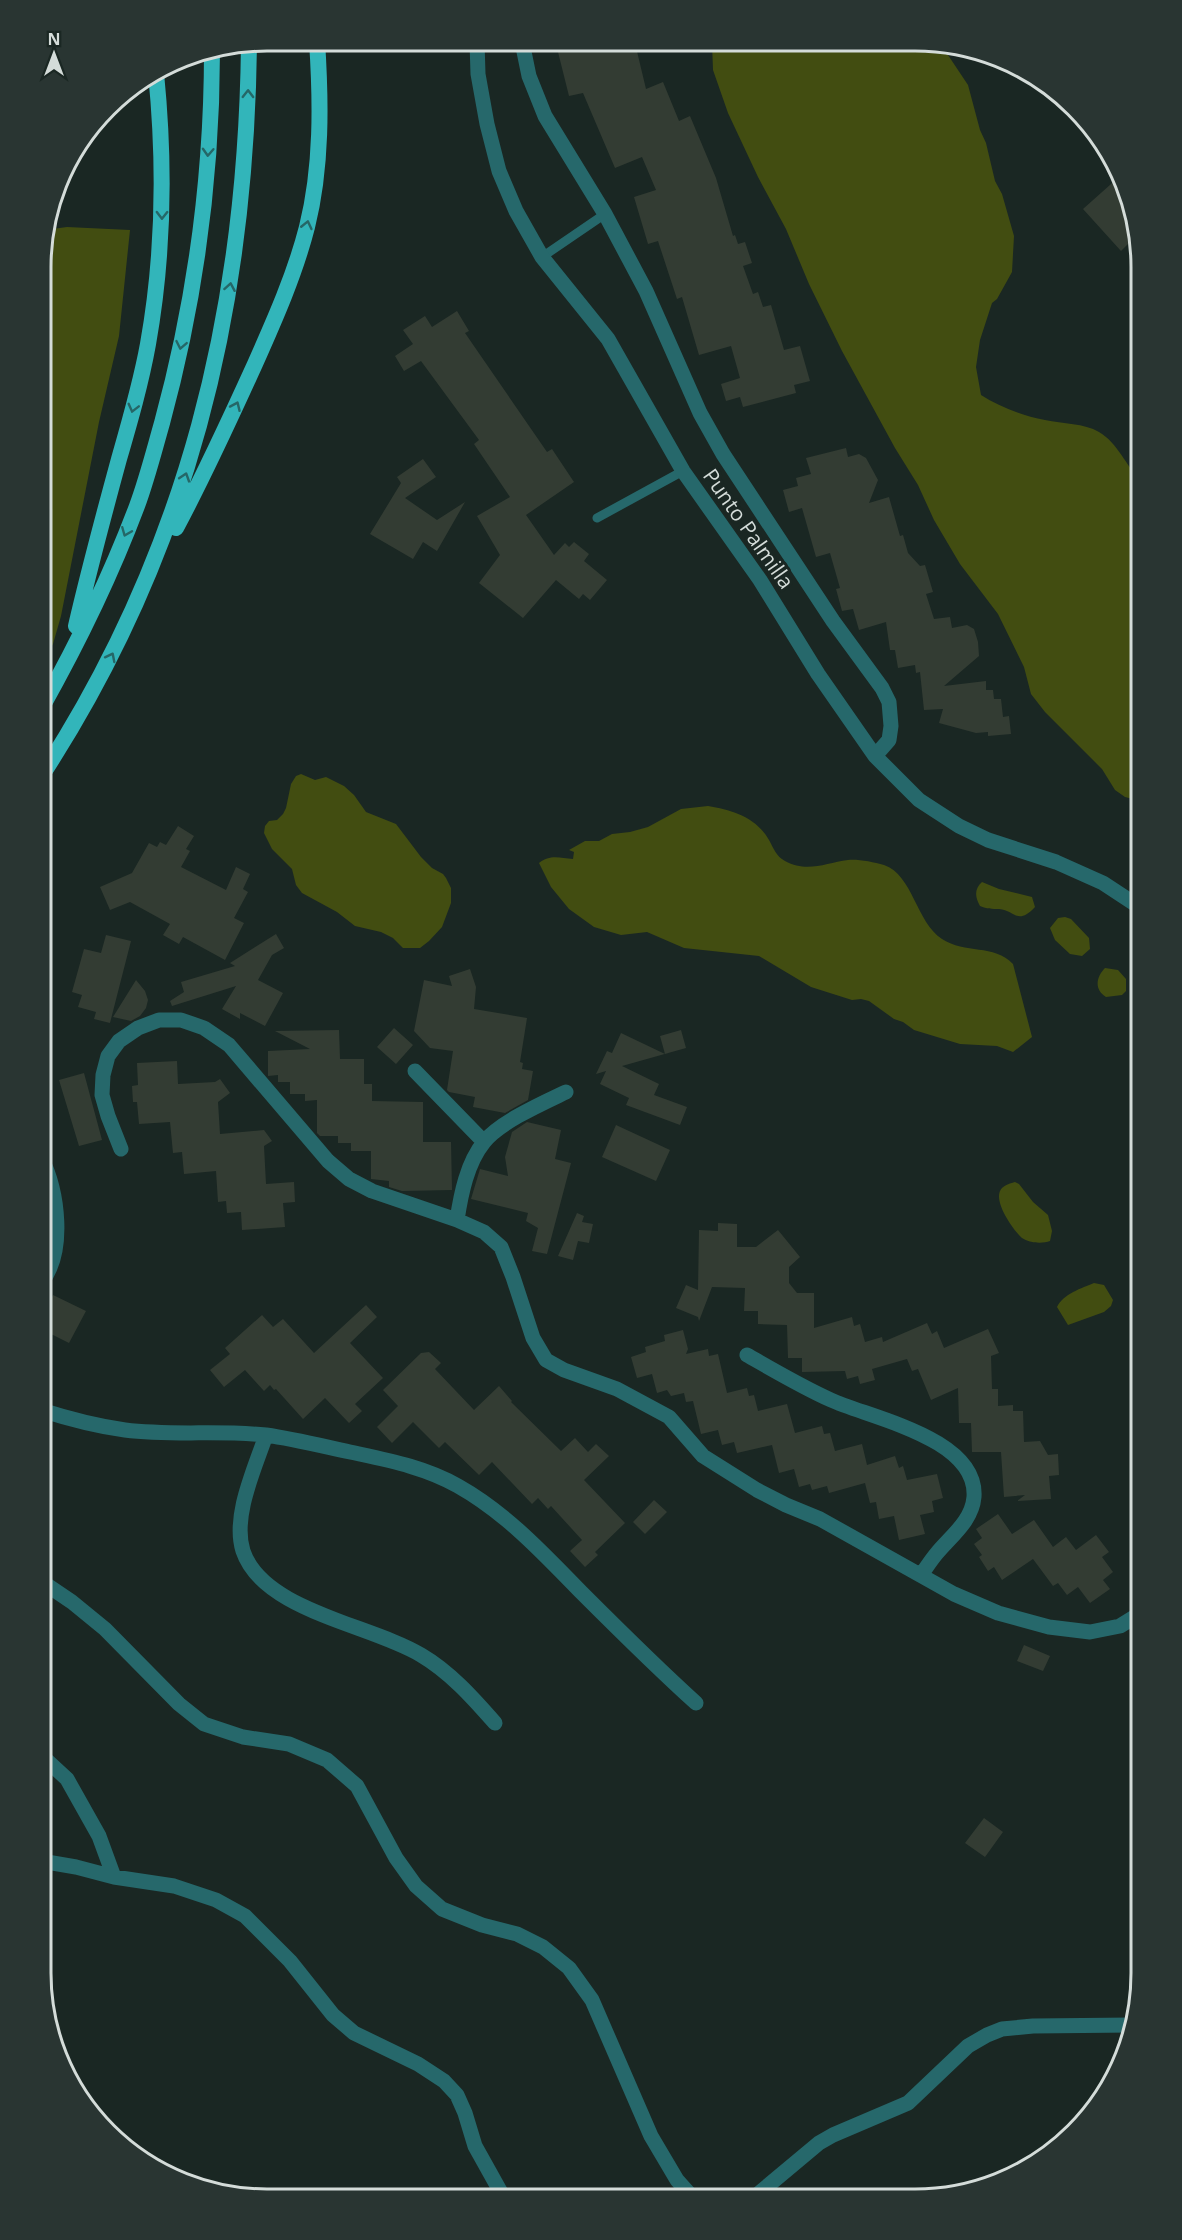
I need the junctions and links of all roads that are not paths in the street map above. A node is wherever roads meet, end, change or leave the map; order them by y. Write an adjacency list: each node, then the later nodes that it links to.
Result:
1 (318, 51): 11 (highway, one-way to 1)
2 (478, 51): 8 (street, Punto Palmilla)
3 (524, 51): 7 (street)
4 (249, 52): 11 (highway, one-way to 4)
5 (212, 58): 12 (highway, one-way to 12)
6 (157, 81): 12 (highway, one-way to 12)
7 (604, 214): 8 (lane); 14 (street)
8 (542, 257): 9 (street, Punto Palmilla)
9 (683, 471): 10 (lane); 14 (street, Punto Palmilla)
10 (597, 518)
11 (143, 590): 15 (highway, one-way to 11)
12 (69, 656): 13 (highway)
13 (51, 691)
14 (875, 756): 16 (street, Punto Palmilla)
15 (51, 762)
16 (1131, 899)
17 (415, 1071): 19 (street)
18 (566, 1092): 19 (street)
19 (484, 1142): 22 (street)
20 (121, 1149): 22 (street)
21 (51, 1184): 23 (street)
22 (457, 1220): 27 (street)
23 (51, 1261)
24 (747, 1355): 27 (street)
25 (51, 1413): 26 (street)
26 (266, 1435): 30 (street); 31 (street)
27 (921, 1575): 29 (street)
28 (51, 1588): 37 (street)
29 (1131, 1619)
30 (696, 1703)
31 (495, 1723)
32 (51, 1764): 34 (street)
33 (51, 1863): 34 (street)
34 (114, 1877): 36 (street)
35 (1125, 2025): 38 (street)
36 (499, 2189)
37 (685, 2189)
38 (764, 2189)

